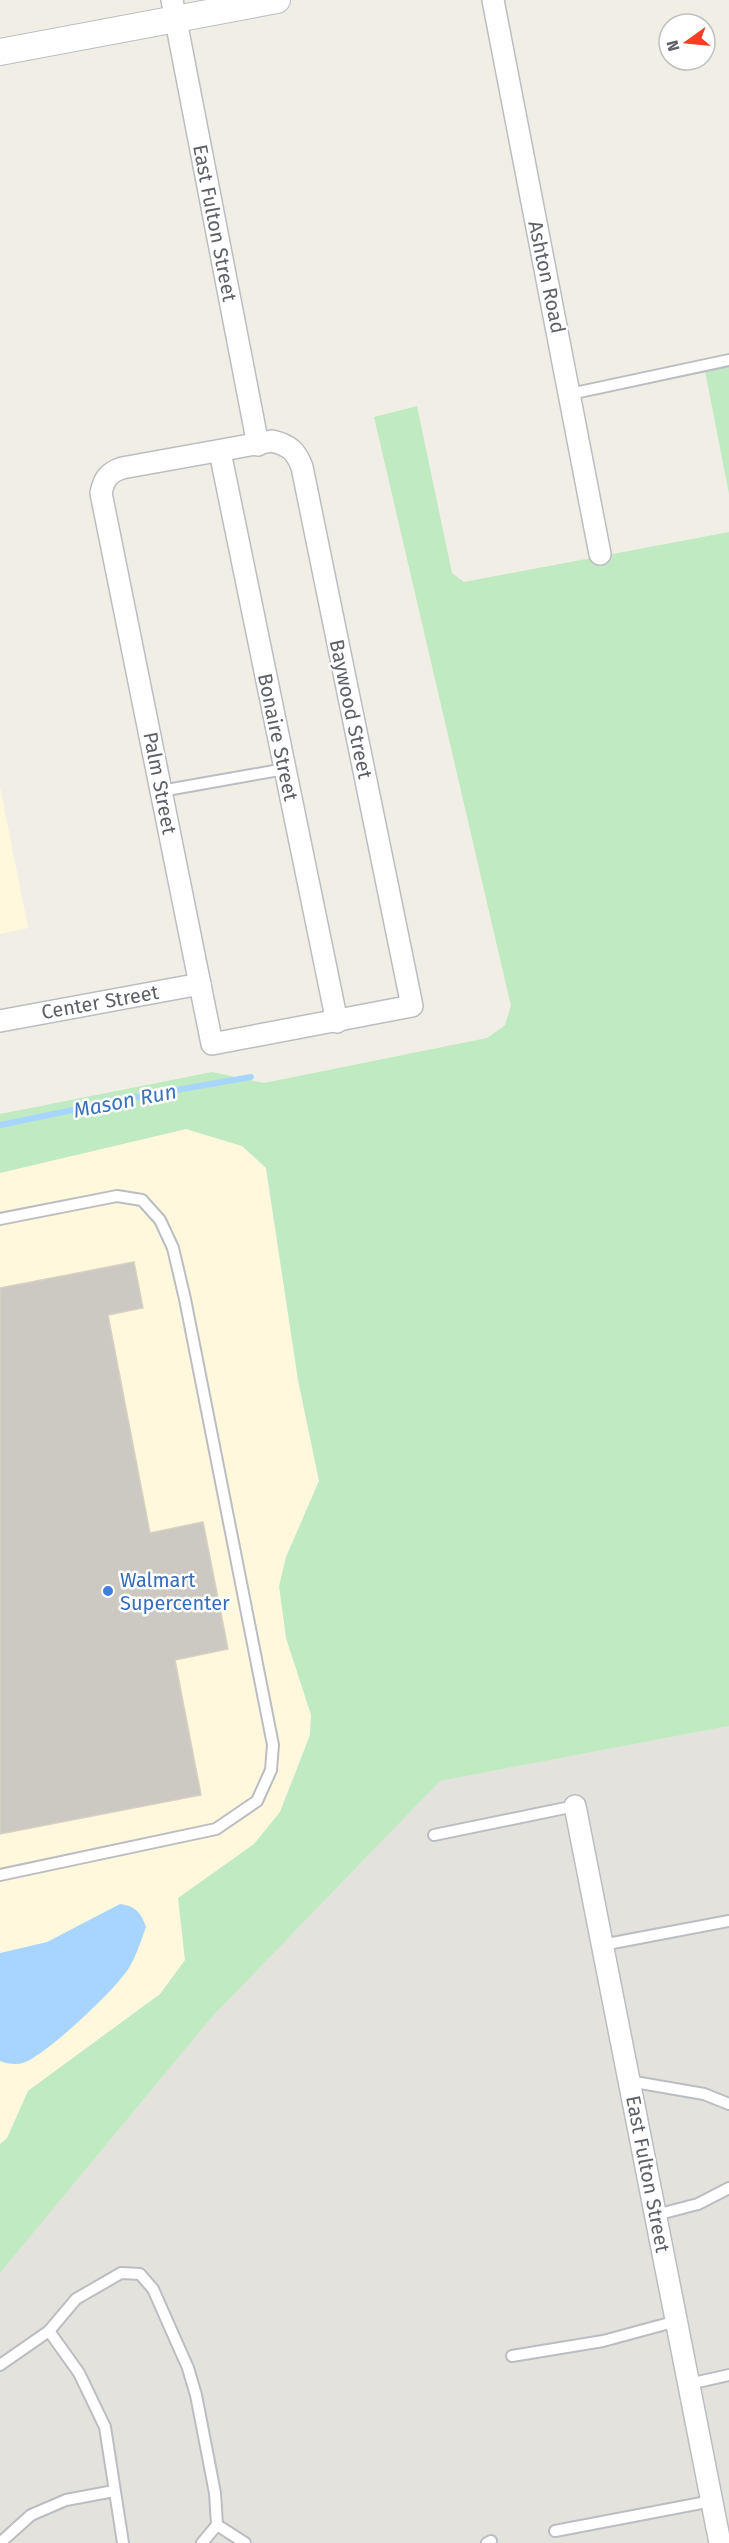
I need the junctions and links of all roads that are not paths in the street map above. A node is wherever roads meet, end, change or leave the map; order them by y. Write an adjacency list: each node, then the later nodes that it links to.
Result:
1 (277, 0): 3 (street)
2 (493, 0): 6 (street, Ashton Road)
3 (174, 9): 4 (street); 7 (street, East Fulton Street)
4 (0, 52)
5 (729, 360): 6 (lane)
6 (570, 394): 9 (street, Ashton Road)
7 (258, 445): 8 (street, Palm Street); 13 (street, Baywood Street)
8 (220, 452): 10 (street, Bonaire Street); 11 (street, Palm Street)
9 (600, 554)
10 (285, 769): 11 (lane); 15 (street, Bonaire Street)
11 (161, 791): 12 (street, Palm Street)
12 (200, 984): 14 (street, Center Street); 15 (street, Palm Street)
13 (412, 1006): 15 (street, Palm Street)
14 (0, 1021)
15 (337, 1022)
16 (0, 1219): 19 (lane)
17 (575, 1806): 18 (lane); 21 (street, East Fulton Street)
18 (434, 1835)
19 (0, 1875)
20 (729, 1921): 21 (lane)
21 (602, 1945): 22 (street, East Fulton Street)
22 (629, 2080): 23 (lane); 25 (street, East Fulton Street)
23 (729, 2104)
24 (729, 2188): 25 (lane)
25 (656, 2215): 26 (street, East Fulton Street)
26 (677, 2321): 28 (lane); 31 (street, East Fulton Street)
27 (50, 2331): 29 (lane); 32 (lane); 34 (lane)
28 (512, 2356)
29 (0, 2365)
30 (729, 2375): 31 (lane)
31 (689, 2384): 33 (street, East Fulton Street)
32 (114, 2492): 36 (lane); 37 (lane)
33 (712, 2501): 35 (lane); 40 (street, East Fulton Street)
34 (217, 2524): 38 (lane); 39 (lane)
35 (555, 2531)
36 (0, 2543)
37 (123, 2543)
38 (202, 2543)
39 (245, 2543)
40 (720, 2543)

